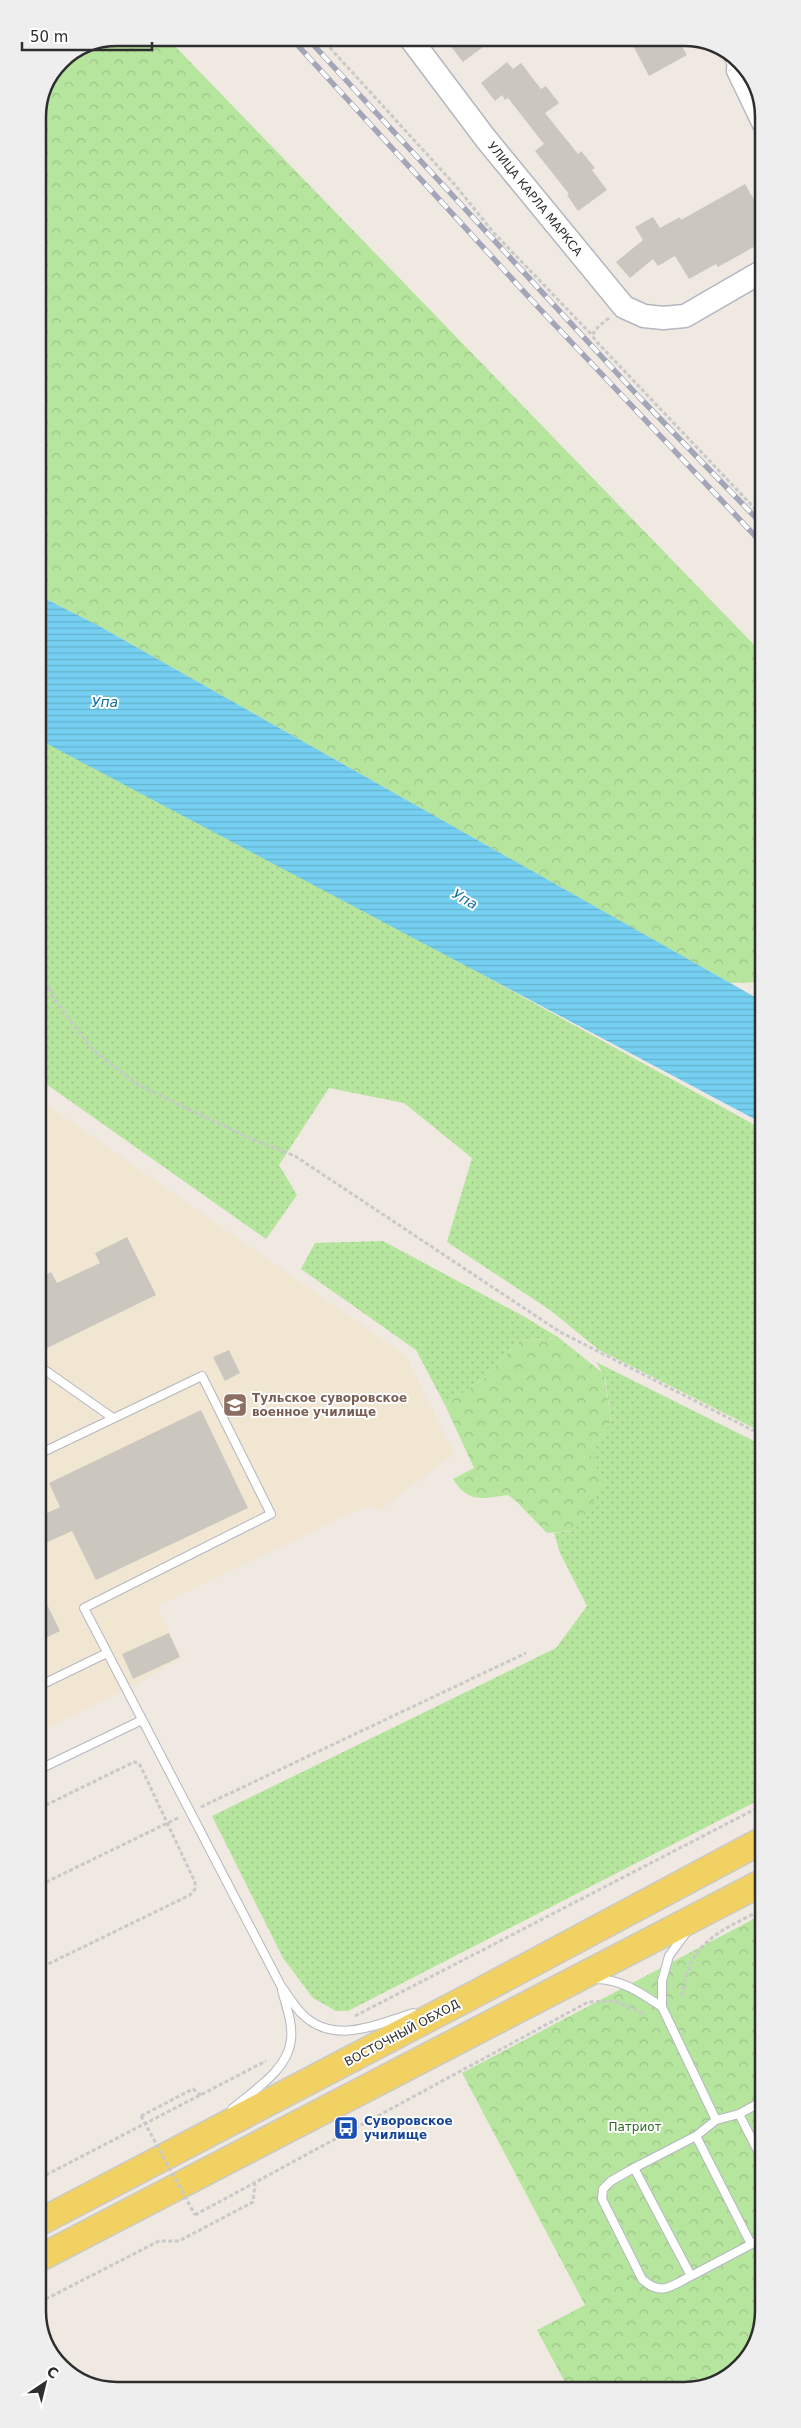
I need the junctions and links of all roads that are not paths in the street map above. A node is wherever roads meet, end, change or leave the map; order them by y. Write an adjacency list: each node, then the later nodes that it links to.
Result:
1 (416, 46): 4 (street, УЛИЦА КАРЛА МАРКСА)
2 (740, 74): 3 (street)
3 (754, 108)
4 (755, 275)
5 (46, 1371): 6 (lane)
6 (113, 1418): 7 (lane); 8 (lane)
7 (46, 1451)
8 (107, 1653): 9 (lane); 10 (lane)
9 (46, 1683)
10 (142, 1720): 11 (lane); 16 (lane)
11 (46, 1766)
12 (755, 1844): 17 (main road, ВОСТОЧНЫЙ ОБХОД)
13 (755, 1886): 14 (main road)
14 (711, 1910): 15 (main road); 19 (lane)
15 (581, 1978): 19 (lane); 31 (main road)
16 (280, 1986): 20 (lane); 25 (lane)
17 (477, 1993): 18 (lane); 25 (main road, ВОСТОЧНЫЙ ОБХОД)
18 (432, 2007)
19 (662, 2008): 23 (lane)
20 (423, 2010)
21 (755, 2105): 22 (lane)
22 (739, 2114): 23 (lane); 26 (lane)
23 (716, 2120): 24 (lane)
24 (696, 2136): 27 (lane); 30 (lane)
25 (192, 2143): 28 (main road, ВОСТОЧНЫЙ ОБХОД)
26 (755, 2145)
27 (634, 2168): 32 (lane); 32 (lane)
28 (46, 2219)
29 (755, 2242): 30 (lane)
30 (751, 2244): 32 (lane)
31 (46, 2255)
32 (691, 2276)

